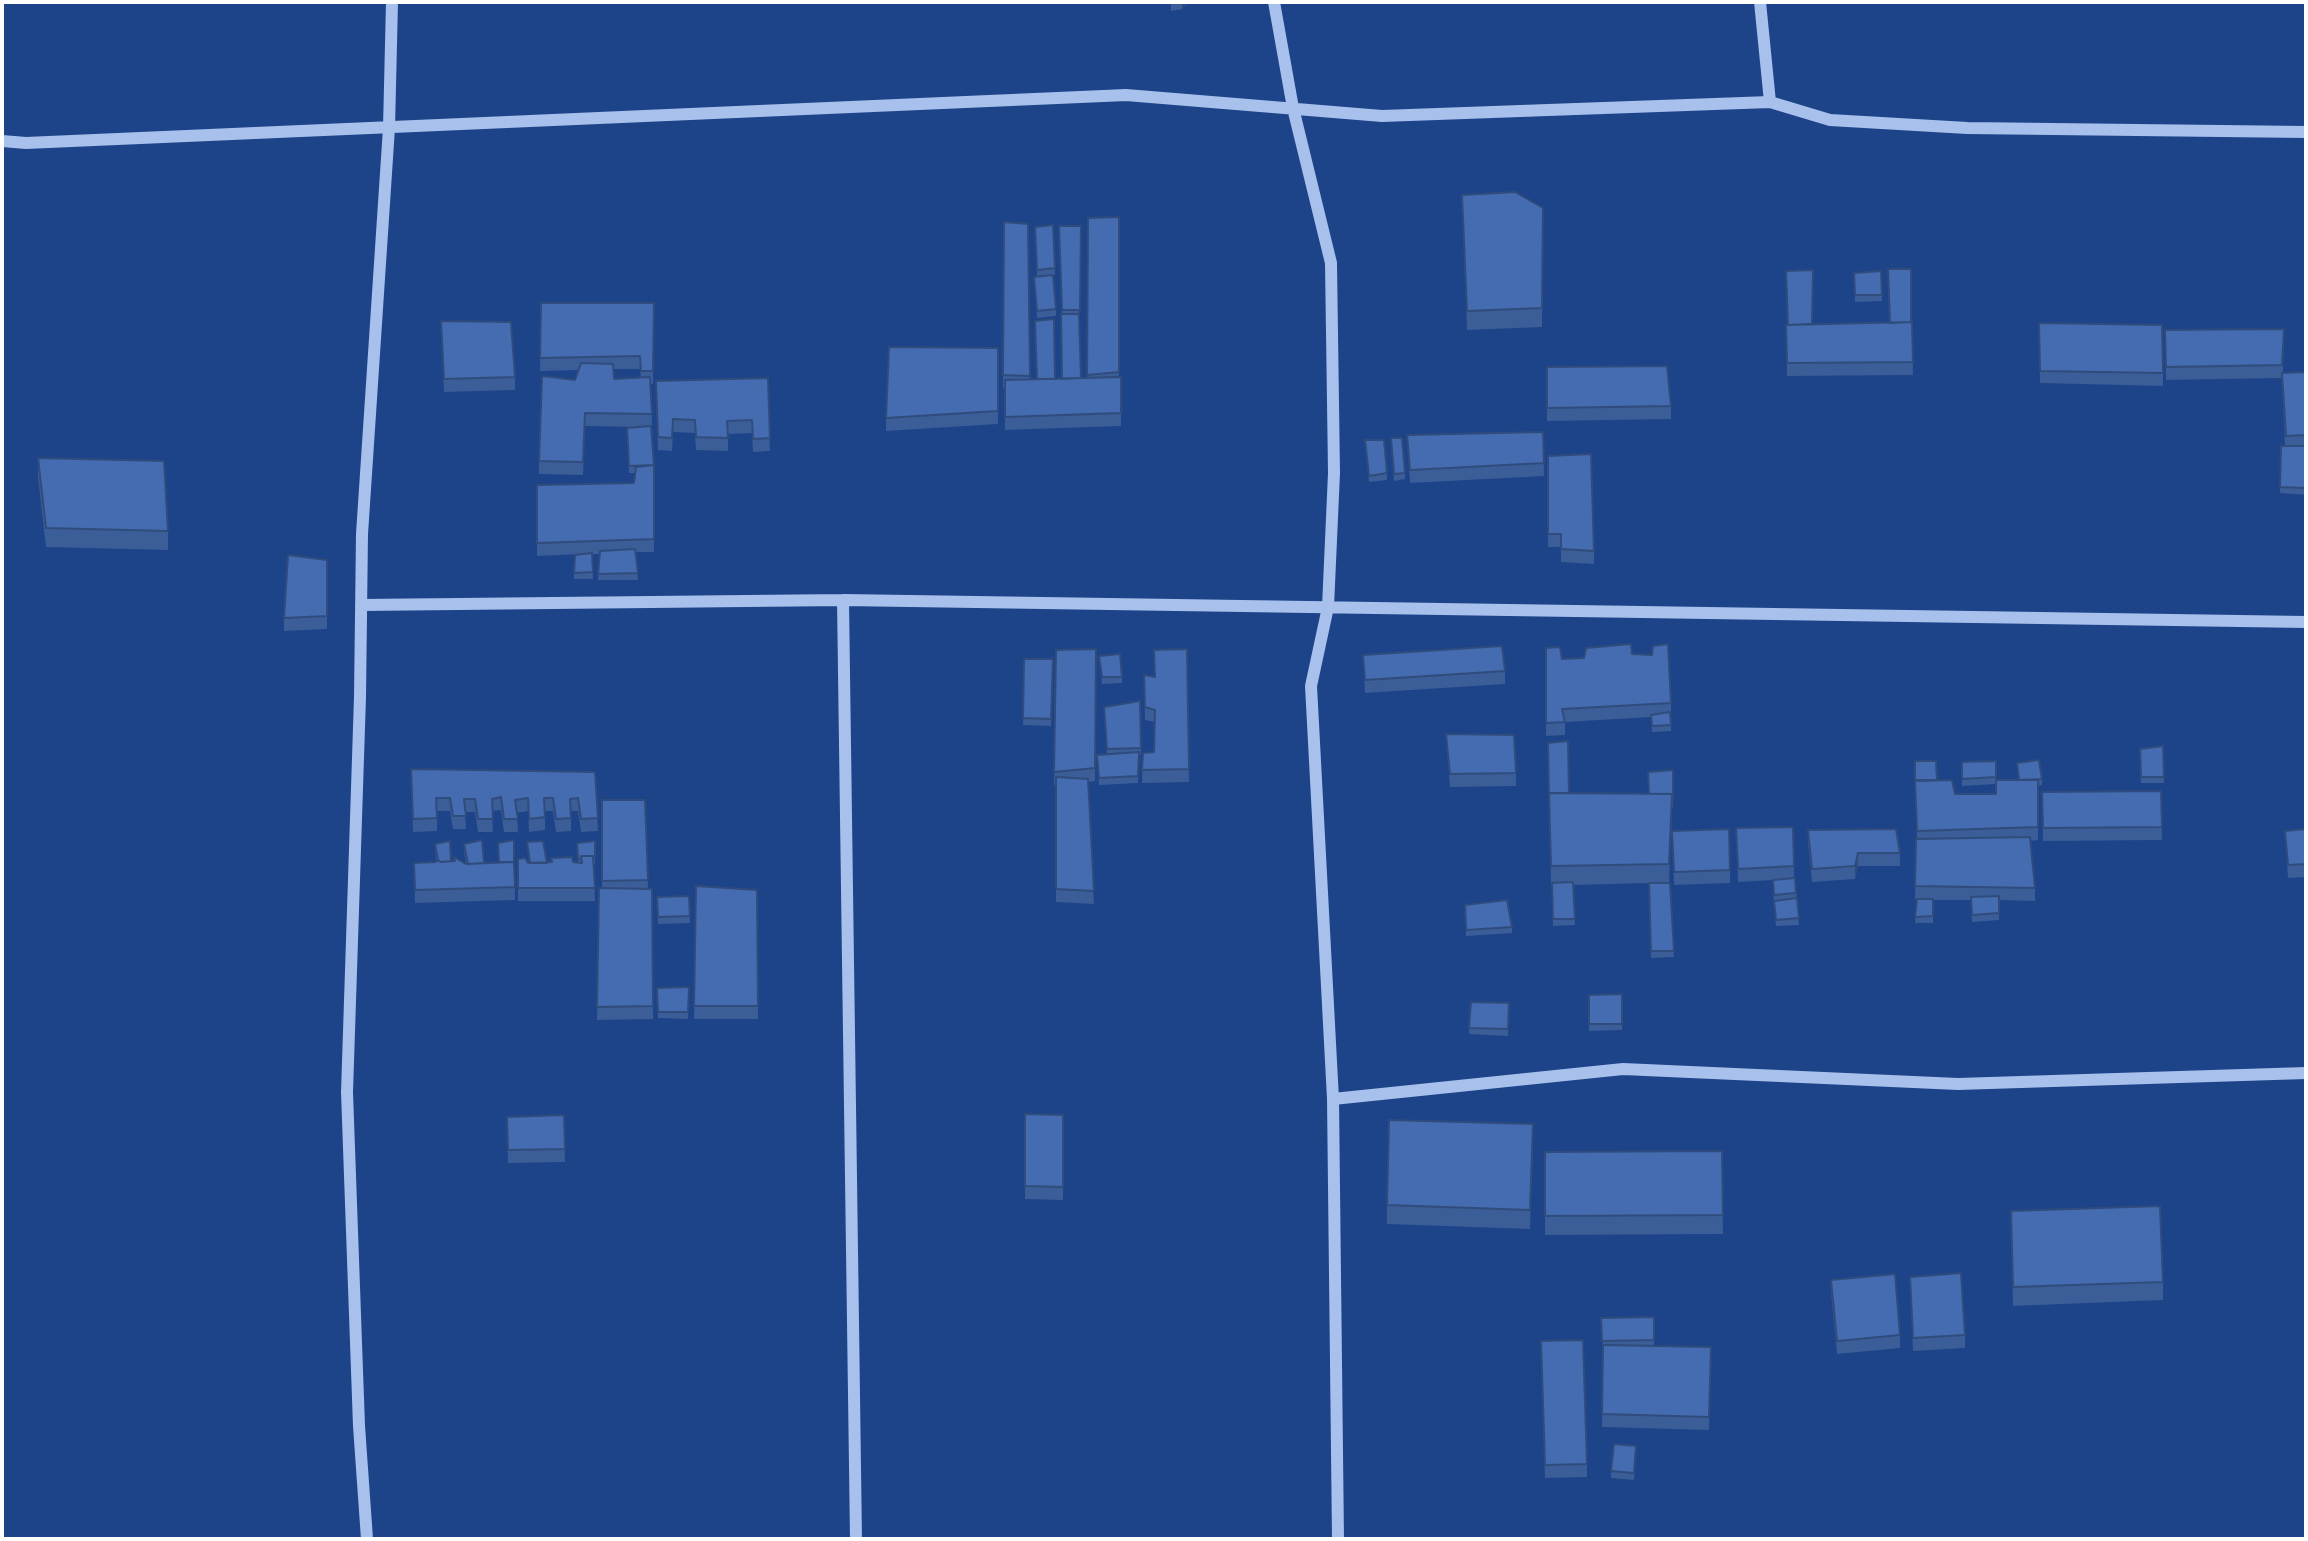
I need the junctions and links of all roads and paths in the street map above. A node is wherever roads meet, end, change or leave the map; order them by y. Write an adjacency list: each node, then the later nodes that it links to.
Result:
1 (392, 2): 6 (street)
2 (1274, 2): 5 (street)
3 (1760, 2): 4 (street)
4 (1770, 102): 5 (street); 7 (street)
5 (1293, 108): 6 (street); 11 (street)
6 (389, 128): 8 (street); 10 (street)
7 (2306, 132)
8 (2, 141)
9 (843, 600): 10 (street); 11 (street); 16 (street)
10 (361, 605): 15 (street)
11 (1328, 607): 12 (street); 14 (street)
12 (2306, 622)
13 (2306, 1073): 14 (street)
14 (1333, 1099): 17 (street)
15 (366, 1539)
16 (856, 1539)
17 (1339, 1539)

